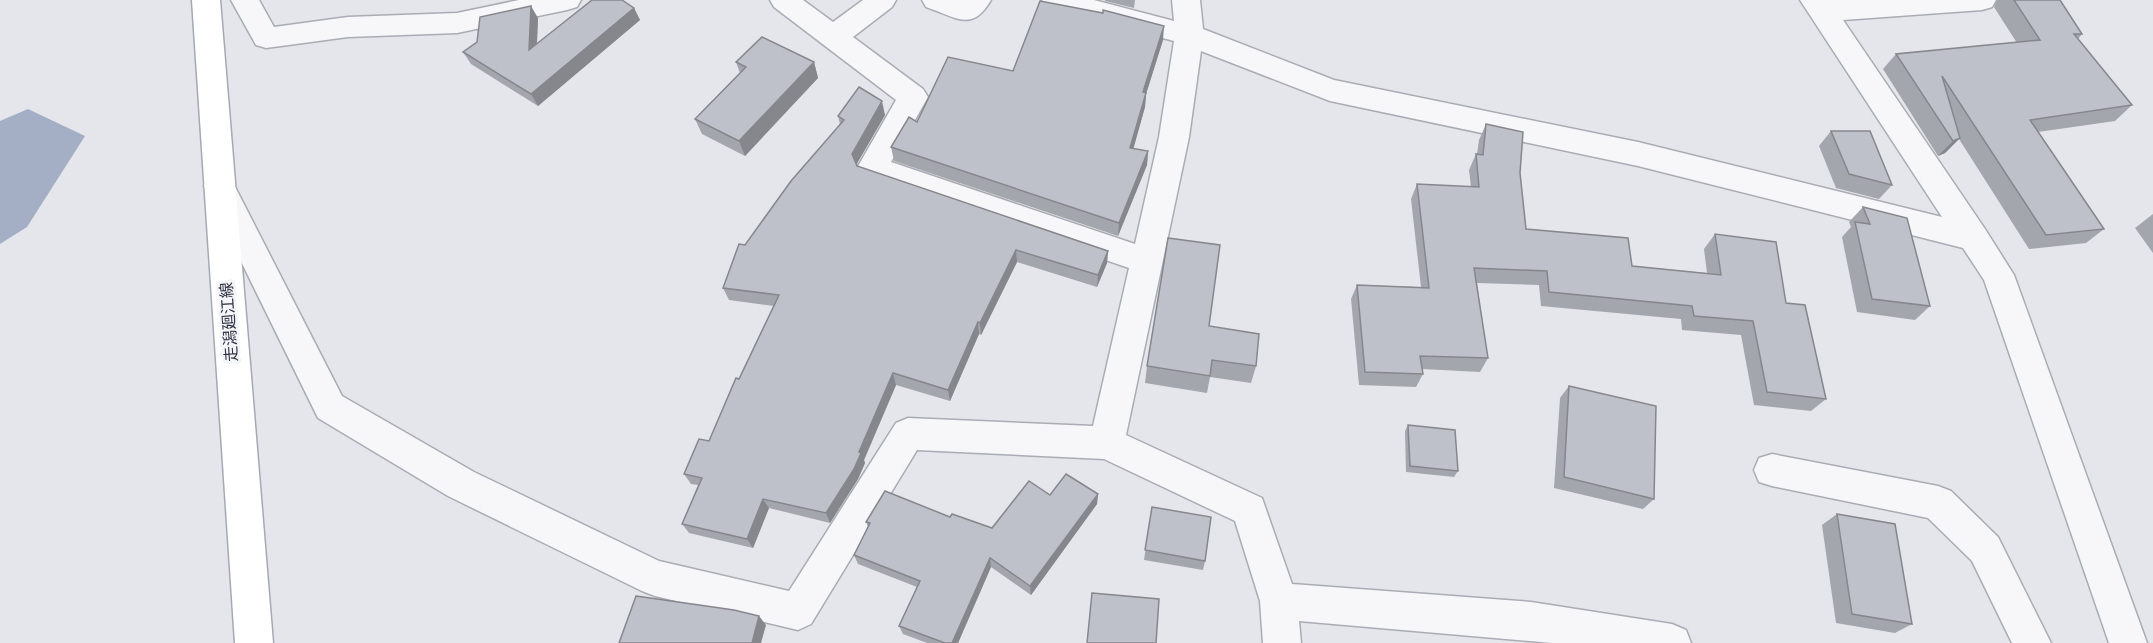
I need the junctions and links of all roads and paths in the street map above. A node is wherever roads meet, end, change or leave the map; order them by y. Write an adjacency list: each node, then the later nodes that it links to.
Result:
1 (206, 0): 14 (main road, 走潟廻江線)
2 (245, 0): 3 (street)
3 (567, 0)
4 (784, 0): 13 (street)
5 (882, 0): 13 (street)
6 (936, 0): 7 (street)
7 (977, 0)
8 (1056, 0): 12 (street)
9 (1186, 0): 12 (street)
10 (1982, 0): 11 (street)
11 (1818, 6): 15 (street)
12 (1189, 35): 15 (street); 16 (street)
13 (833, 37): 16 (street)
14 (219, 186): 17 (street); 21 (main road, 走潟廻江線)
15 (1974, 238): 25 (street)
16 (1147, 261): 17 (street)
17 (1107, 443): 19 (street)
18 (1772, 470): 24 (street)
19 (1280, 601): 20 (street); 22 (street)
20 (1531, 632): 23 (street)
21 (254, 643)
22 (1282, 643)
23 (1672, 643)
24 (2032, 643)
25 (2128, 643)

